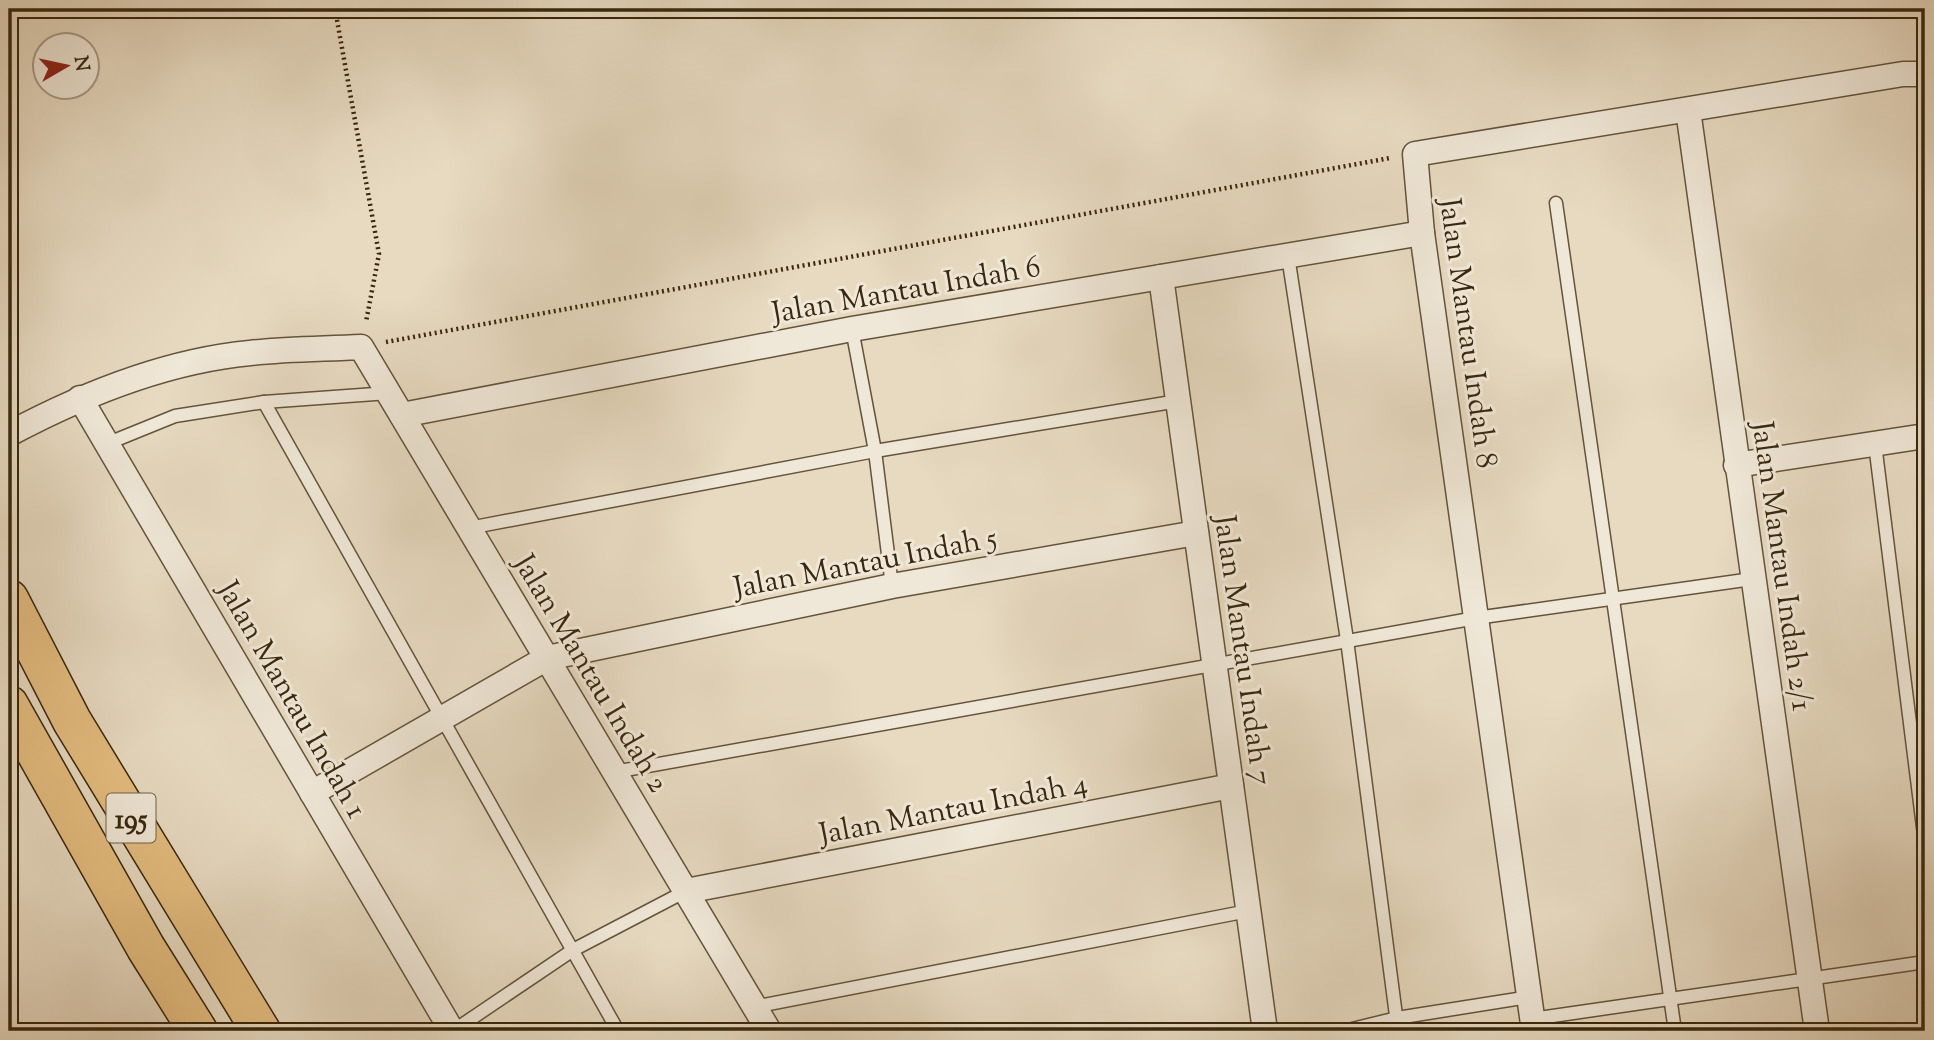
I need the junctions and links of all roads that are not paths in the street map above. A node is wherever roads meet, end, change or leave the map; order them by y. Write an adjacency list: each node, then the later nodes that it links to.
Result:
1 (1925, 74): 2 (street)
2 (1688, 110): 4 (street, Jalan Mantau Indah 8); 18 (street, Jalan Mantau Indah 2/1)
3 (1556, 203): 23 (lane)
4 (1422, 233): 5 (street, Jalan Mantau Indah 6); 25 (street, Jalan Mantau Indah 8)
5 (1288, 256): 6 (street, Jalan Mantau Indah 6); 26 (lane)
6 (1161, 277): 7 (street, Jalan Mantau Indah 6); 10 (street, Jalan Mantau Indah 7)
7 (852, 329): 12 (street, Jalan Mantau Indah 6); 17 (lane)
8 (389, 393): 9 (street, Jalan Mantau Indah 2); 11 (lane); 12 (street, Jalan Mantau Indah 2)
9 (79, 398): 13 (street); 15 (street, Jalan Mantau Indah 1)
10 (1178, 401): 17 (lane); 20 (street, Jalan Mantau Indah 7)
11 (264, 402): 15 (lane); 30 (lane)
12 (402, 415): 19 (street, Jalan Mantau Indah 2)
13 (9, 434)
14 (1925, 436): 16 (street)
15 (106, 444): 33 (street, Jalan Mantau Indah 1)
16 (1875, 444): 18 (street); 34 (lane)
17 (875, 451): 19 (lane); 22 (lane)
18 (1736, 465): 21 (street, Jalan Mantau Indah 2/1)
19 (469, 528): 27 (street, Jalan Mantau Indah 2)
20 (1196, 533): 22 (street, Jalan Mantau Indah 5); 28 (street, Jalan Mantau Indah 7)
21 (1752, 579): 23 (lane); 39 (street, Jalan Mantau Indah 2/1)
22 (892, 586): 27 (street, Jalan Mantau Indah 5)
23 (1612, 597): 25 (lane); 40 (lane)
24 (9, 599): 45 (highway, 195)
25 (1476, 618): 26 (lane); 42 (street, Jalan Mantau Indah 8)
26 (1347, 640): 28 (lane); 43 (lane)
27 (547, 658): 30 (street, Jalan Mantau Indah 5); 31 (street, Jalan Mantau Indah 2)
28 (1214, 663): 31 (lane); 32 (street, Jalan Mantau Indah 7)
29 (9, 705): 44 (highway, 195)
30 (442, 717): 33 (street, Jalan Mantau Indah 5); 37 (lane)
31 (614, 772): 35 (street, Jalan Mantau Indah 2)
32 (1231, 786): 35 (street, Jalan Mantau Indah 4); 36 (street, Jalan Mantau Indah 7)
33 (312, 793): 46 (street, Jalan Mantau Indah 1)
34 (1925, 843)
35 (686, 891): 37 (lane); 41 (street, Jalan Mantau Indah 2)
36 (1248, 911): 41 (lane); 49 (street, Jalan Mantau Indah 7)
37 (573, 950): 46 (lane); 47 (lane)
38 (1925, 962): 39 (lane)
39 (1810, 981): 40 (lane); 53 (street, Jalan Mantau Indah 2/1)
40 (1670, 1000): 42 (lane); 52 (lane)
41 (754, 1007): 48 (street, Jalan Mantau Indah 2)
42 (1532, 1016): 43 (lane)
43 (1397, 1018): 50 (lane); 51 (lane)
44 (198, 1031)
45 (261, 1031)
46 (452, 1031)
47 (618, 1031)
48 (769, 1031)
49 (1265, 1031)
50 (1344, 1031)
51 (1398, 1031)
52 (1675, 1031)
53 (1817, 1031)

